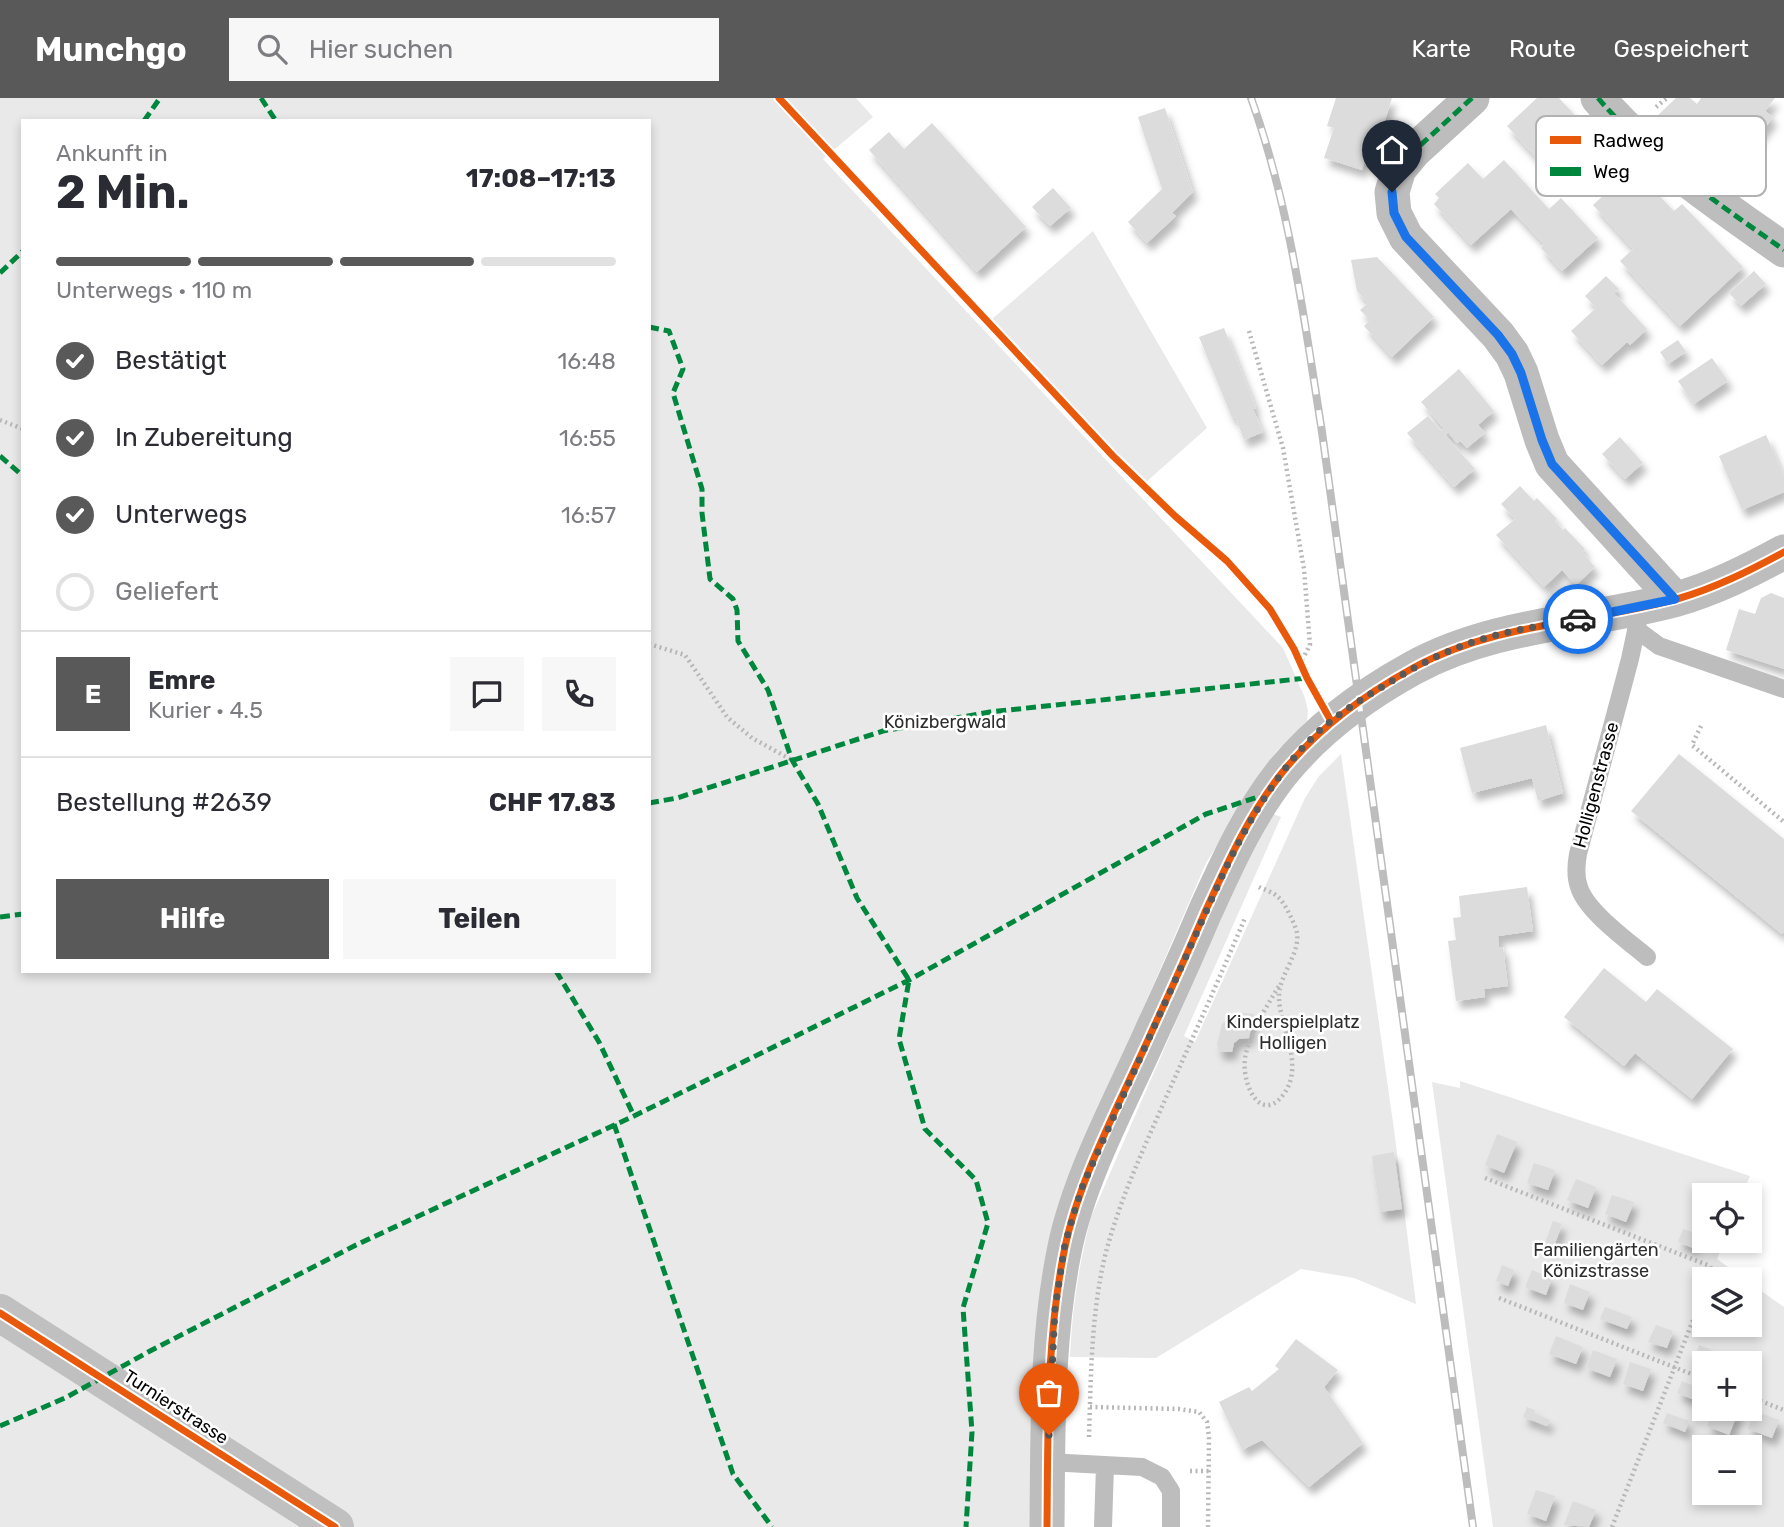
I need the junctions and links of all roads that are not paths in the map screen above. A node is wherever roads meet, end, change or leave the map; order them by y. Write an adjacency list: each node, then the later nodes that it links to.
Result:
1 (1472, 98): 7 (street)
2 (1598, 98): 3 (street)
3 (1613, 116)
4 (1712, 196): 5 (street)
5 (1784, 250)
6 (1784, 552): 7 (street)
7 (1675, 599): 8 (street)
8 (1638, 618): 9 (lane); 10 (lane, Holligenstrasse); 12 (street)
9 (1784, 688)
10 (1647, 957)
11 (0, 1313): 14 (main road, Turnierstrasse)
12 (1048, 1462): 13 (lane); 15 (street)
13 (1105, 1466): 16 (lane); 17 (lane)
14 (335, 1527)
15 (1047, 1527)
16 (1103, 1527)
17 (1171, 1527)

